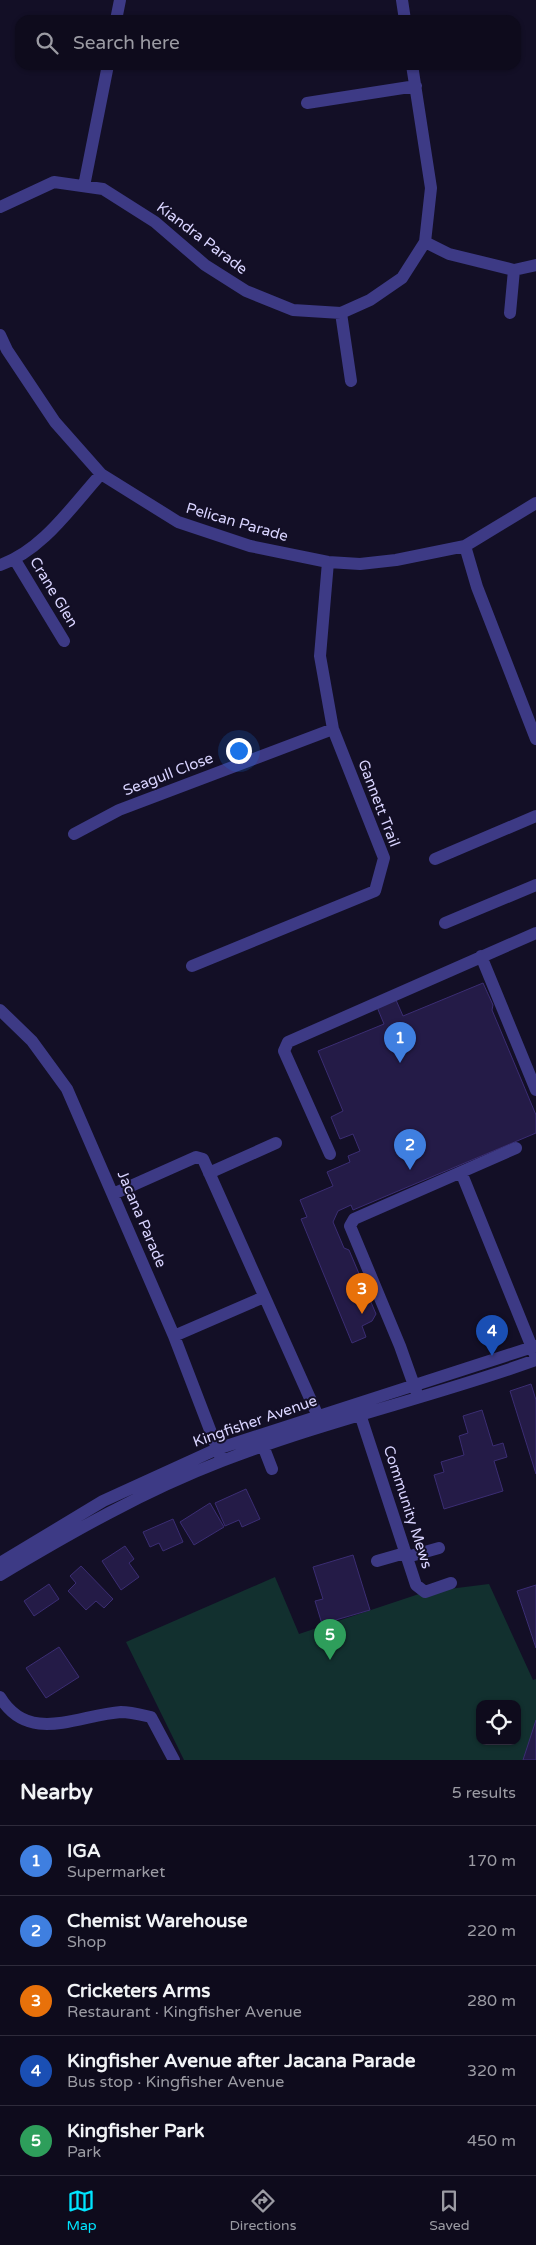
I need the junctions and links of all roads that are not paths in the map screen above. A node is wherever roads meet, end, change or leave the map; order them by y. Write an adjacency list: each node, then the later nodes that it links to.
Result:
1 (120, 0): 3 (street)
2 (402, 0): 4 (street)
3 (117, 15)
4 (404, 15)
5 (107, 70): 9 (street)
6 (413, 70): 7 (street, Kiandra Parade)
7 (416, 86): 8 (street); 11 (street, Kiandra Parade)
8 (307, 103)
9 (84, 186): 10 (street, Kiandra Parade); 14 (street, Kiandra Parade)
10 (0, 207)
11 (426, 242): 13 (street); 14 (street, Kiandra Parade)
12 (536, 265): 13 (street)
13 (514, 270): 15 (street)
14 (341, 313): 18 (street)
15 (510, 313)
16 (0, 335): 17 (street, Pelican Parade)
17 (3, 352): 19 (street, Pelican Parade)
18 (351, 381)
19 (101, 474): 22 (street); 23 (street, Pelican Parade)
20 (536, 503): 21 (street, Pelican Parade)
21 (465, 546): 23 (street, Pelican Parade); 27 (street)
22 (15, 560): 24 (street); 25 (street, Crane Glen)
23 (328, 562): 26 (street, Gannett Trail)
24 (0, 565)
25 (64, 641)
26 (333, 729): 29 (street, Seagull Close); 35 (street, Gannett Trail)
27 (536, 739)
28 (536, 816): 30 (street)
29 (74, 834)
30 (435, 858)
31 (536, 885): 32 (street)
32 (445, 923)
33 (536, 933): 34 (street)
34 (481, 956): 37 (street); 41 (street)
35 (192, 966)
36 (0, 1010): 44 (street, Jacana Parade)
37 (534, 1076): 38 (street)
38 (536, 1090)
39 (276, 1143): 43 (street)
40 (516, 1148): 42 (street)
41 (330, 1154)
42 (460, 1172): 47 (street); 48 (street)
43 (209, 1173): 44 (street); 45 (street)
44 (113, 1194): 46 (street, Jacana Parade)
45 (264, 1297): 46 (street); 50 (street)
46 (174, 1336): 52 (street, Jacana Parade)
47 (535, 1353): 48 (street, Kingfisher Avenue)
48 (416, 1391): 49 (street, Kingfisher Avenue)
49 (358, 1409): 50 (street, Kingfisher Avenue); 55 (street, Community Mews)
50 (320, 1422): 51 (street, Kingfisher Avenue)
51 (261, 1441): 52 (street, Kingfisher Avenue); 53 (street)
52 (220, 1455): 57 (street, Kingfisher Avenue); 58 (street, Kingfisher Avenue)
53 (272, 1469)
54 (439, 1548): 55 (street)
55 (406, 1555): 56 (street); 59 (street, Community Mews)
56 (377, 1561)
57 (0, 1562)
58 (0, 1575)
59 (451, 1583)
60 (0, 1697): 61 (street)
61 (174, 1760)

